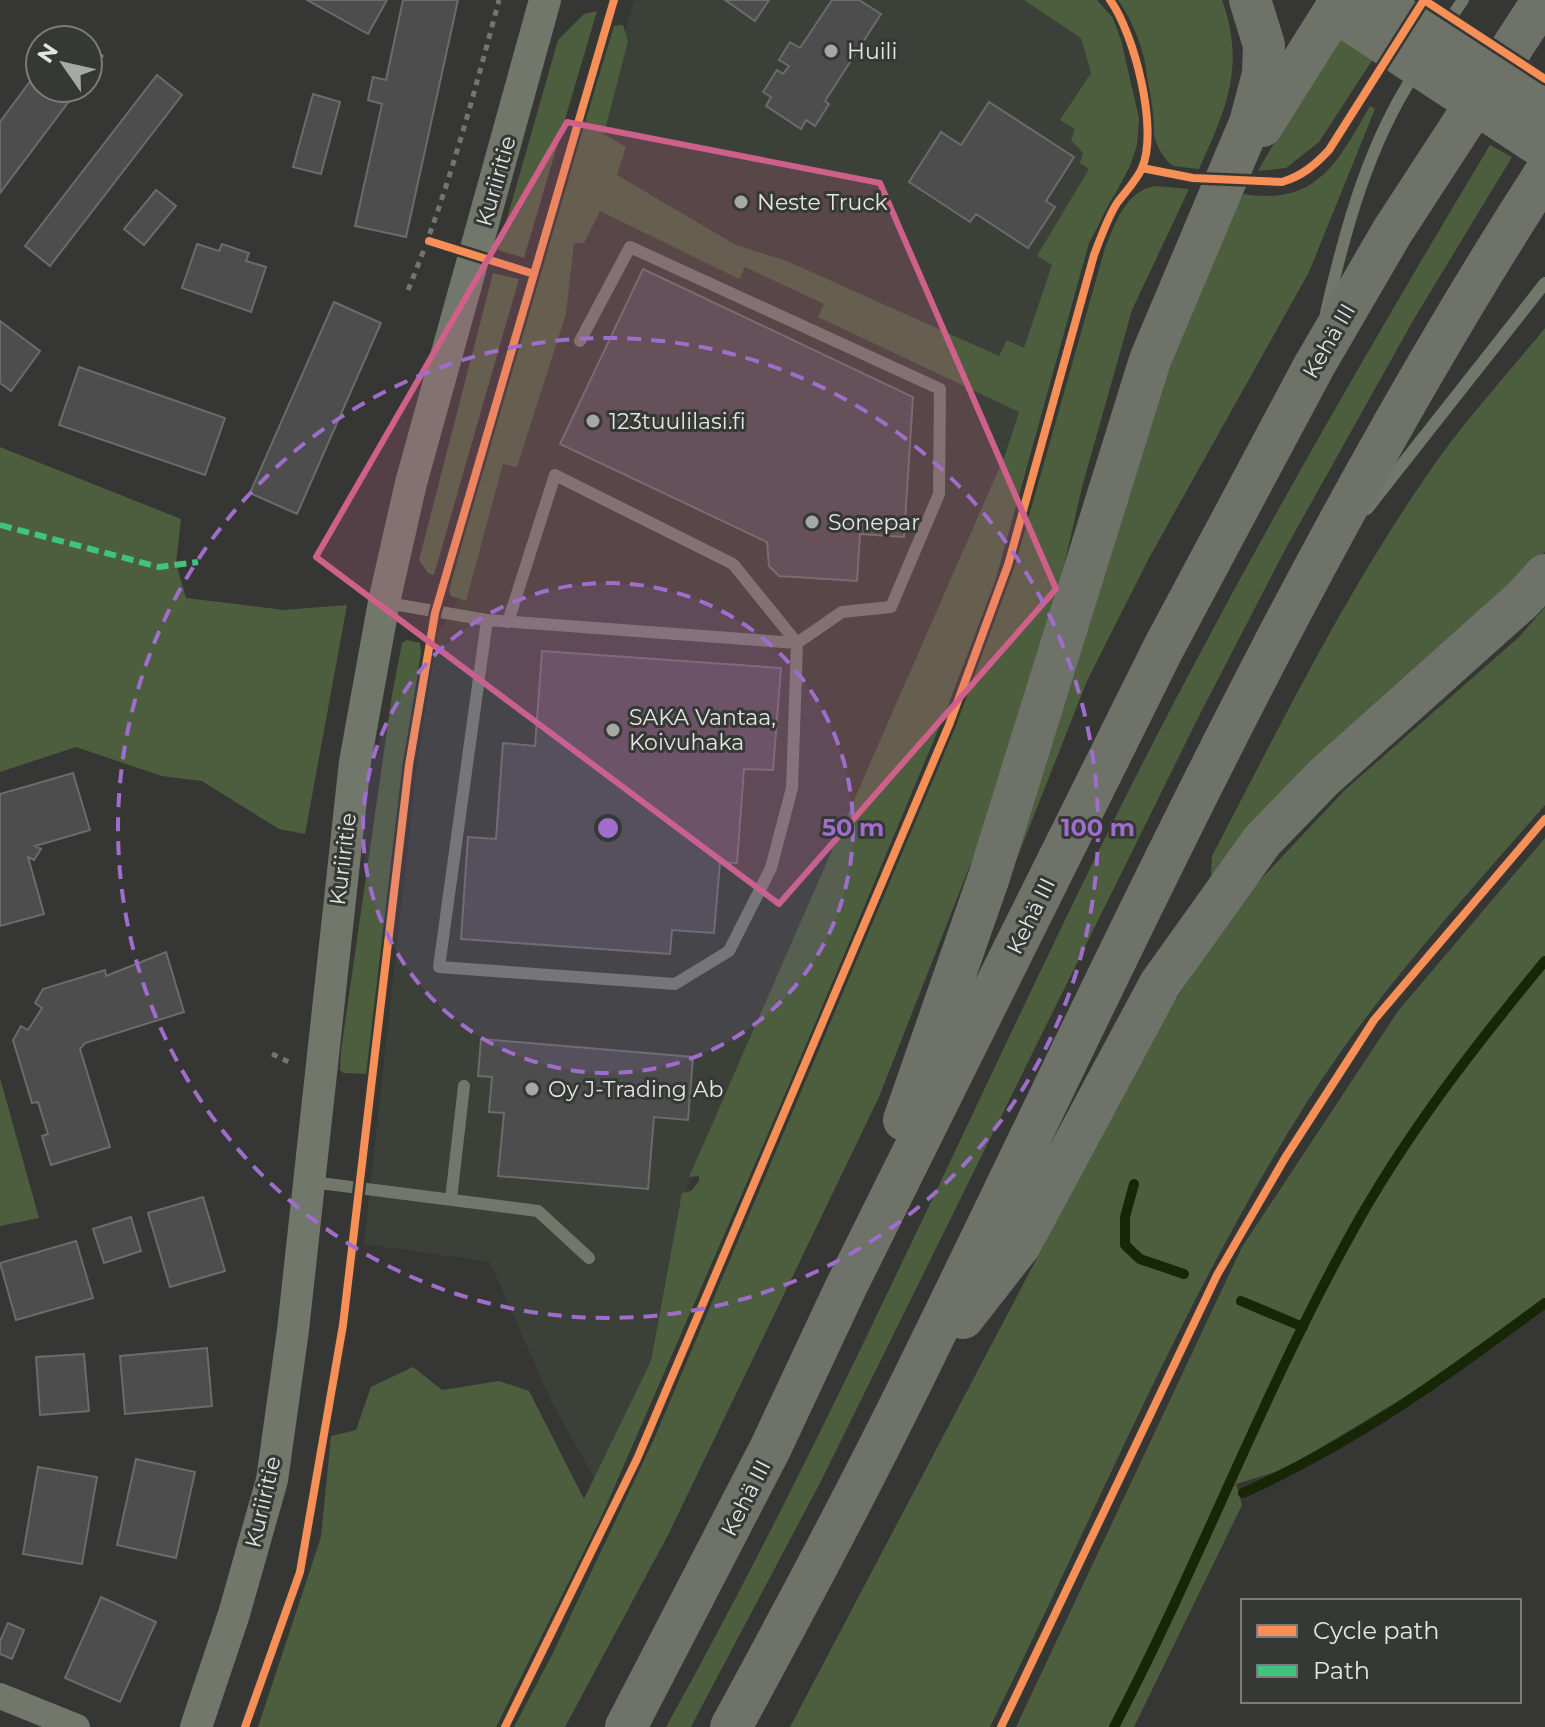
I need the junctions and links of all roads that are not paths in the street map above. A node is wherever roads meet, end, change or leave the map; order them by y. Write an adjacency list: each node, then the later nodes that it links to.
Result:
1 (545, 0): 17 (street, Kuriiritie)
2 (1250, 0): 11 (highway)
3 (1463, 0): 6 (lane)
4 (1543, 0): 14 (highway, Kehä III)
5 (1343, 6): 8 (highway, bridge); 9 (highway, bridge); 11 (highway)
6 (1432, 48)
7 (1424, 60): 14 (lane)
8 (1545, 111)
9 (1545, 149)
10 (1545, 173): 16 (highway)
11 (1220, 201): 25 (highway)
12 (1545, 283): 16 (lane)
13 (580, 341): 20 (lane)
14 (1314, 366): 25 (highway, Kehä III)
15 (1545, 575): 26 (highway)
16 (1295, 599): 26 (highway)
17 (384, 602): 18 (lane); 22 (street, Kuriiritie)
18 (487, 620): 19 (lane); 20 (lane)
19 (508, 622): 20 (lane); 20 (lane)
20 (797, 643)
21 (464, 1086): 23 (lane)
22 (309, 1181): 23 (lane); 29 (street, Kuriiritie)
23 (451, 1199): 24 (lane)
24 (589, 1258)
25 (846, 1287): 30 (highway, Kehä III)
26 (909, 1388): 31 (highway)
27 (0, 1696): 28 (street)
28 (77, 1727)
29 (196, 1727)
30 (626, 1727)
31 (731, 1727)

